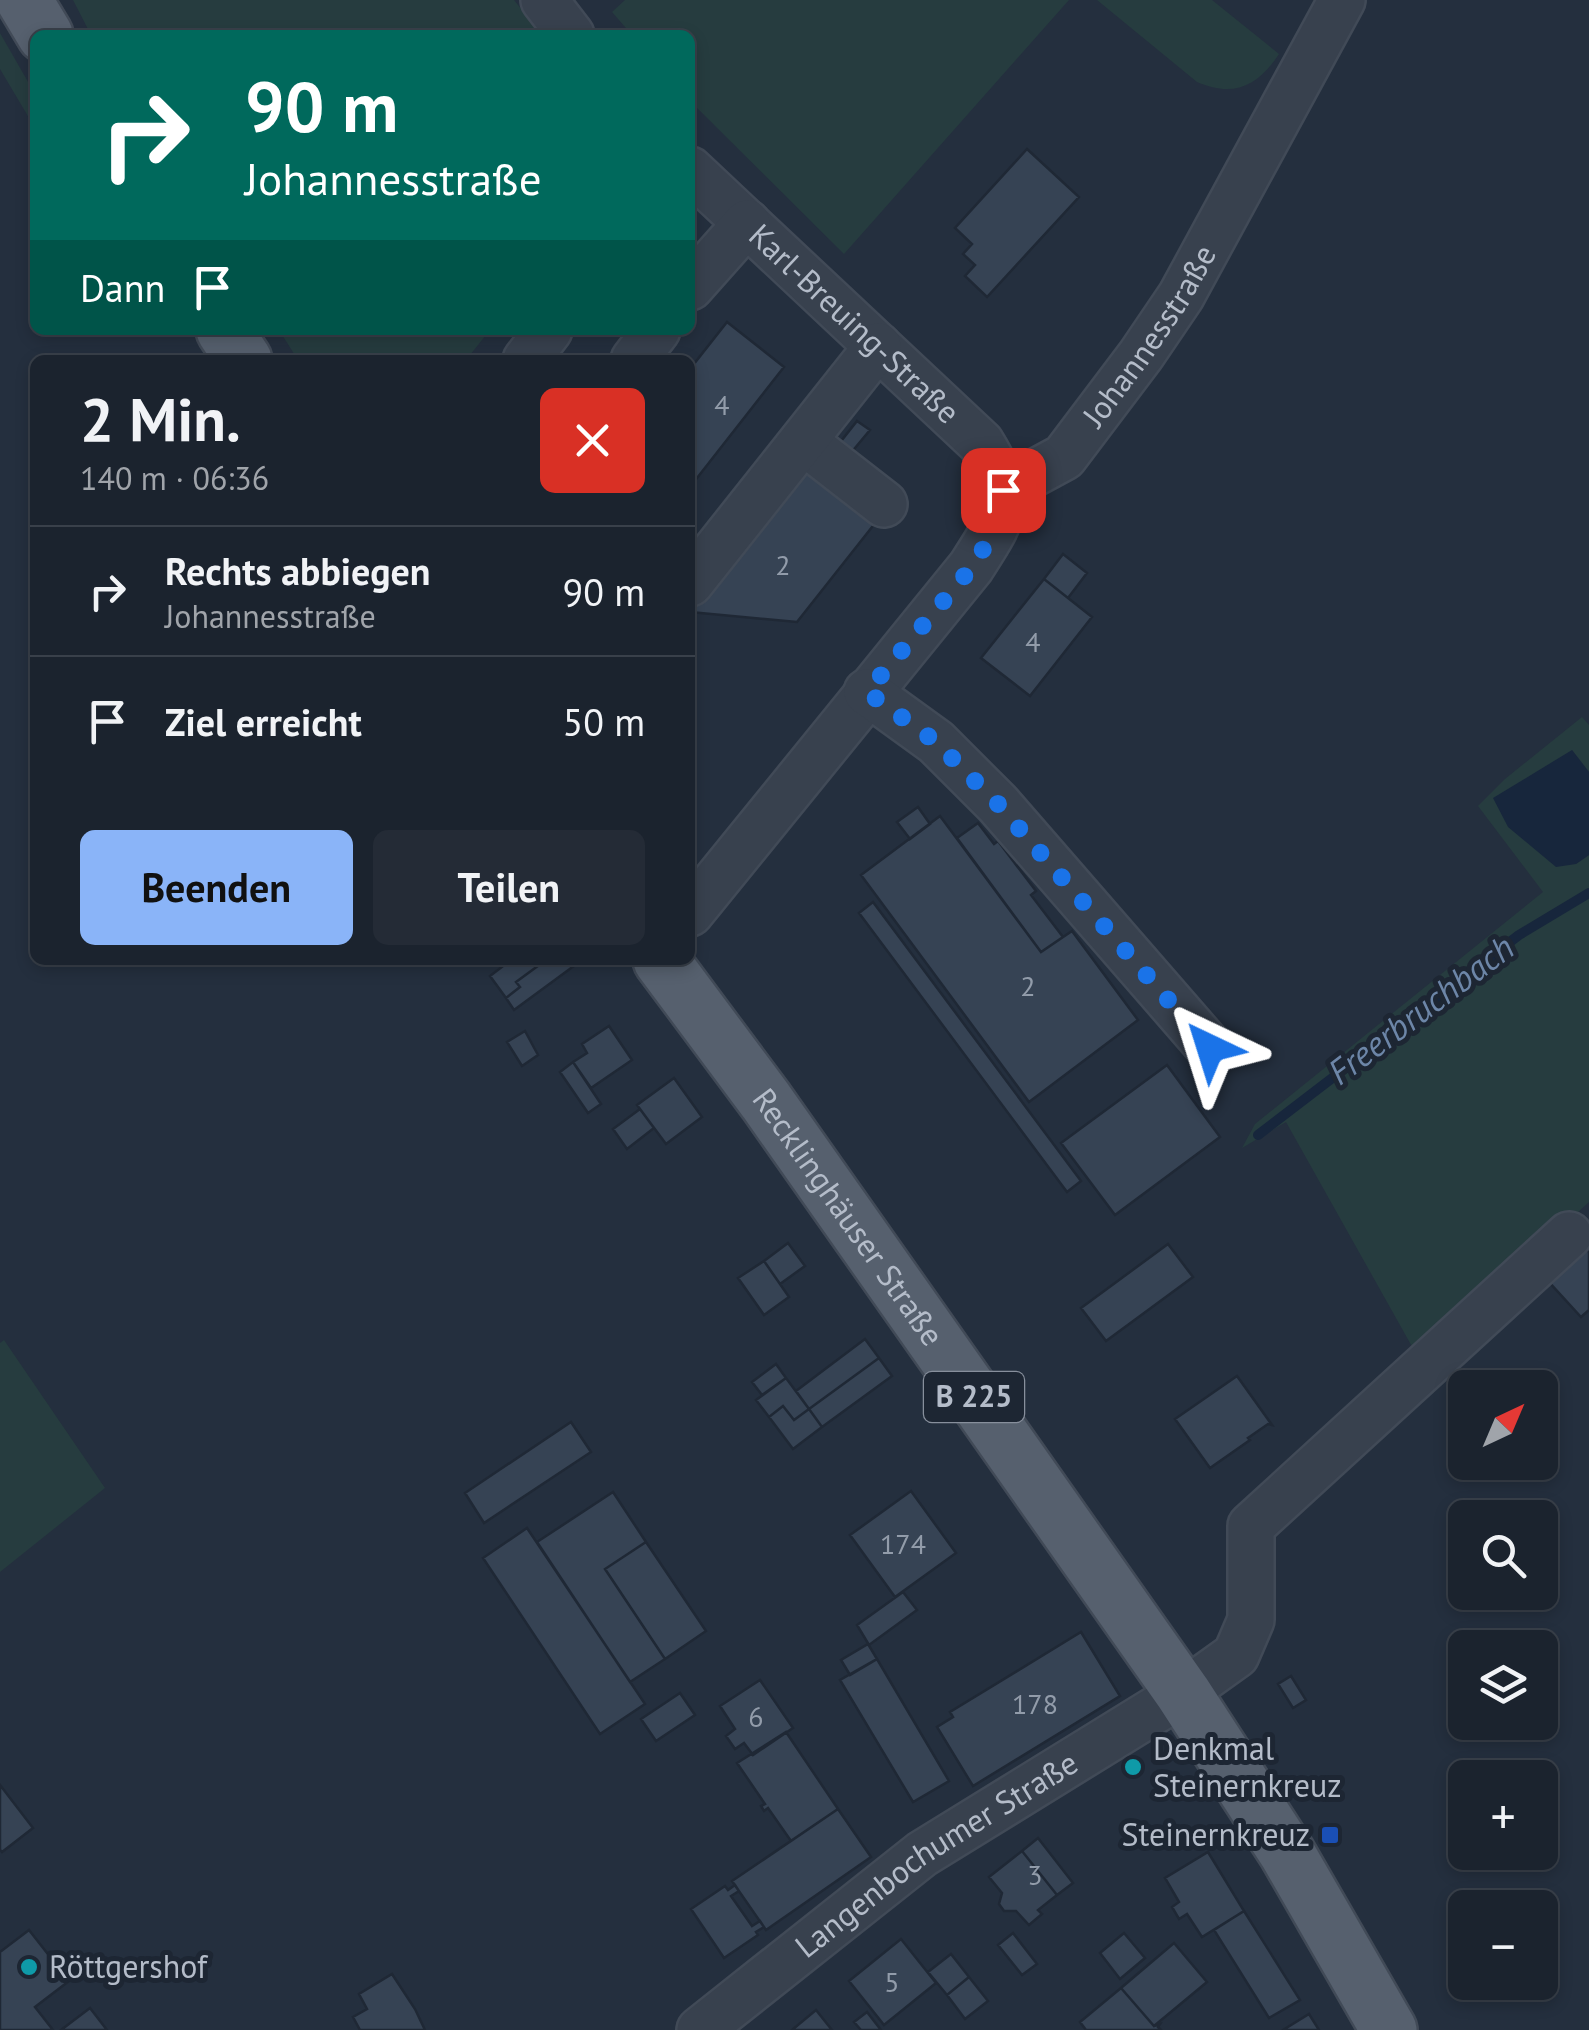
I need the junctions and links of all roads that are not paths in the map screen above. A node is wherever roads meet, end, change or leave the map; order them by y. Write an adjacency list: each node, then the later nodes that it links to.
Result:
1 (24, 0): 4 (main road)
2 (544, 0): 5 (street)
3 (1342, 0): 15 (street, Johannesstraße)
4 (42, 30)
5 (567, 30)
6 (695, 179): 7 (street, Karl-Breuing-Straße)
7 (746, 224): 8 (street); 11 (street, Karl-Breuing-Straße)
8 (695, 280)
9 (546, 335): 12 (street)
10 (653, 335): 13 (street)
11 (878, 346): 14 (street); 15 (street, Karl-Breuing-Straße)
12 (530, 355)
13 (638, 355)
14 (803, 441): 16 (street); 17 (street)
15 (1003, 490): 18 (street)
16 (884, 504)
17 (695, 577)
18 (867, 692): 19 (street); 21 (street)
19 (695, 907)
20 (666, 965): 23 (main road, Recklinghäuser Straße / B 225)
21 (1210, 1048)
22 (1569, 1236): 23 (street, Langenbochumer Straße)
23 (1183, 1694): 24 (street, Langenbochumer Straße); 25 (main road, Recklinghäuser Straße / B 225)
24 (700, 2030)
25 (1389, 2030)

